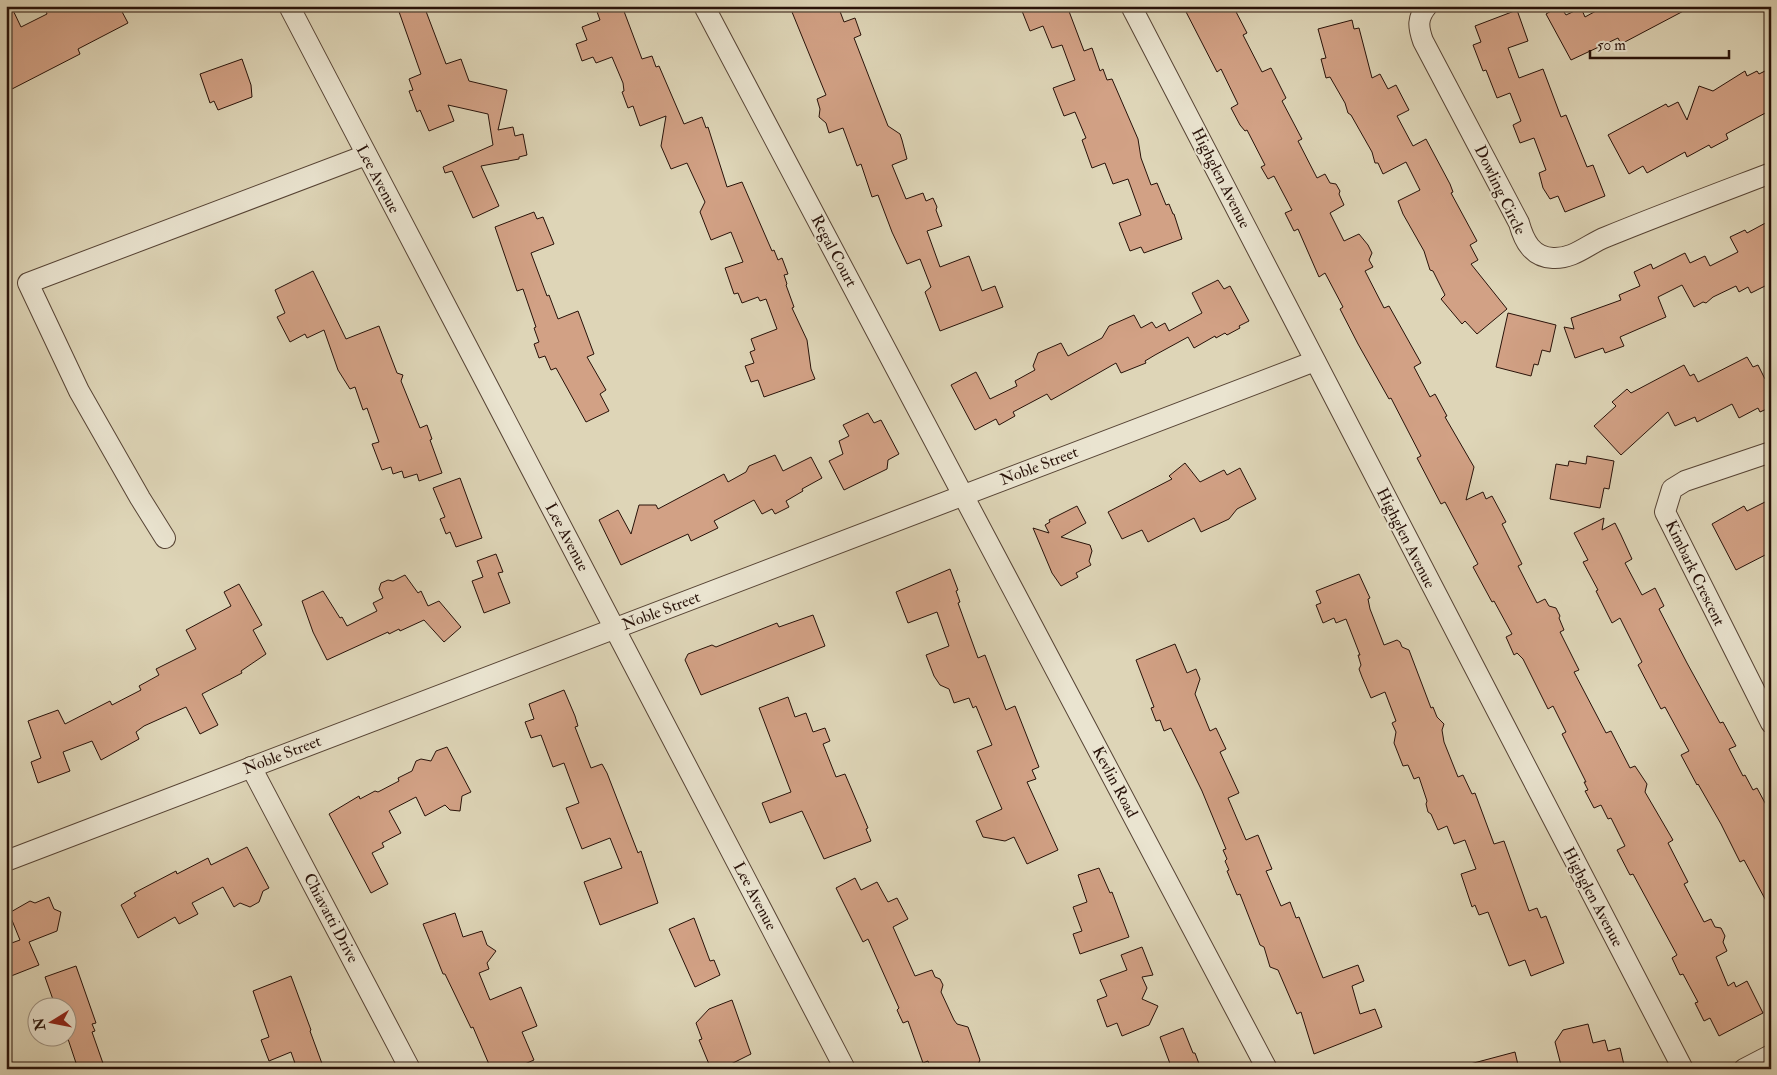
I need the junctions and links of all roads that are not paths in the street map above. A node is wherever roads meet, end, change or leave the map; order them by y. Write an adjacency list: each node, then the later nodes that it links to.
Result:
1 (289, 6): 5 (street, Lee Avenue)
2 (704, 6): 9 (street, Regal Court)
3 (1131, 6): 7 (street, Highglen Avenue)
4 (1427, 6): 6 (street, Dowling Circle)
5 (366, 155): 10 (street); 11 (street, Lee Avenue)
6 (1771, 173)
7 (1316, 361): 9 (street, Noble Street); 19 (street, Highglen Avenue)
8 (1771, 452): 12 (street, Kimbark Crescent)
9 (964, 495): 11 (street, Noble Street); 18 (street, Kevlin Road)
10 (165, 538)
11 (615, 628): 13 (street, Noble Street); 17 (street, Lee Avenue)
12 (1771, 723)
13 (251, 767): 14 (street, Noble Street); 16 (street, Chiavatti Drive)
14 (6, 861)
15 (1771, 1055): 20 (street)
16 (410, 1069)
17 (845, 1069)
18 (1267, 1069)
19 (1683, 1069)
20 (1744, 1069)

